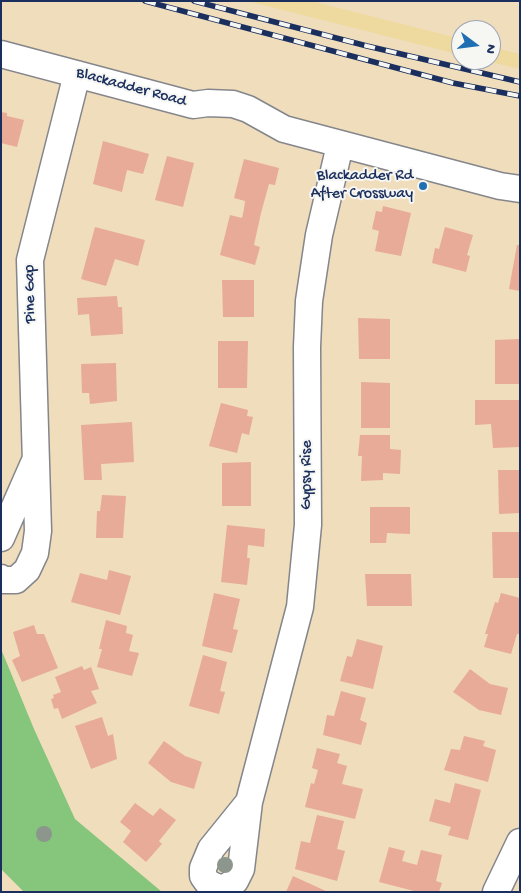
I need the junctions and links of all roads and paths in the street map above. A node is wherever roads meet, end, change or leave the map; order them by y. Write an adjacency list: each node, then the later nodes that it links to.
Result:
1 (1, 54): 2 (street, Blackadder Road)
2 (77, 74): 3 (street, Blackadder Road); 5 (street, Pine Gap)
3 (340, 145): 4 (street, Blackadder Road); 8 (street, Gypsy Rise)
4 (520, 189)
5 (36, 460): 6 (street, Pine Gap); 7 (street, Pine Gap)
6 (1, 538)
7 (1, 578)
8 (249, 802)
9 (520, 842): 10 (street)
10 (496, 892)

